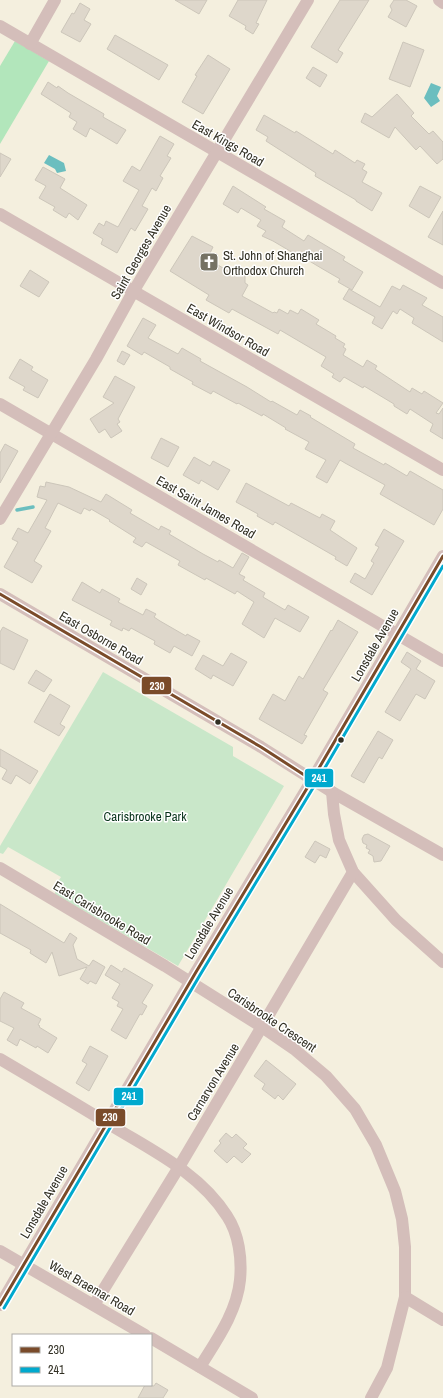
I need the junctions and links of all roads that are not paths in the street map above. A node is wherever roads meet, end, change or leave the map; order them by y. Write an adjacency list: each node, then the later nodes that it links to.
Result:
1 (55, 0): 6 (street)
2 (308, 0): 7 (street, Saint Georges Avenue)
3 (439, 0): 4 (street)
4 (443, 2)
5 (0, 26): 6 (street, East Kings Road)
6 (30, 44): 7 (street, East Kings Road)
7 (216, 152): 9 (street, East Kings Road); 10 (street, Saint Georges Avenue)
8 (0, 214): 10 (street, East Windsor Road)
9 (443, 283)
10 (133, 292): 12 (street, Saint Georges Avenue); 13 (street, East Windsor Road)
11 (0, 404): 12 (street, East Saint James Road)
12 (50, 433): 14 (street, Saint Georges Avenue); 17 (street, East Saint James Road)
13 (443, 470)
14 (0, 519)
15 (443, 556): 17 (street, Lonsdale Avenue)
16 (0, 594): 19 (street, East Osborne Road)
17 (397, 634): 18 (street, East Saint James Road); 19 (street, Lonsdale Avenue)
18 (443, 660)
19 (312, 780): 20 (street, East Osborne Road); 25 (street, Lonsdale Avenue)
20 (332, 792): 21 (street, East Osborne Road); 23 (street)
21 (443, 855)
22 (0, 868): 25 (street, East Carisbrooke Road)
23 (353, 872): 24 (street); 26 (street, Carnarvon Avenue)
24 (443, 962)
25 (190, 982): 26 (street, Carisbrooke Crescent); 28 (street, Lonsdale Avenue)
26 (262, 1027): 29 (street, Carnarvon Avenue); 32 (street, Carisbrooke Crescent)
27 (0, 1059): 28 (street)
28 (107, 1123): 29 (street); 31 (street, Lonsdale Avenue)
29 (179, 1167): 34 (street, Carnarvon Avenue); 38 (street)
30 (0, 1251): 31 (street, West Braemar Road)
31 (24, 1265): 33 (street, Lonsdale Avenue); 34 (street, West Braemar Road)
32 (405, 1297): 35 (street); 40 (street, Carisbrooke Crescent)
33 (0, 1305)
34 (94, 1305): 36 (street, West Braemar Road)
35 (443, 1320)
36 (143, 1334)
37 (152, 1339): 38 (street)
38 (200, 1367): 39 (street)
39 (252, 1398)
40 (371, 1398)

